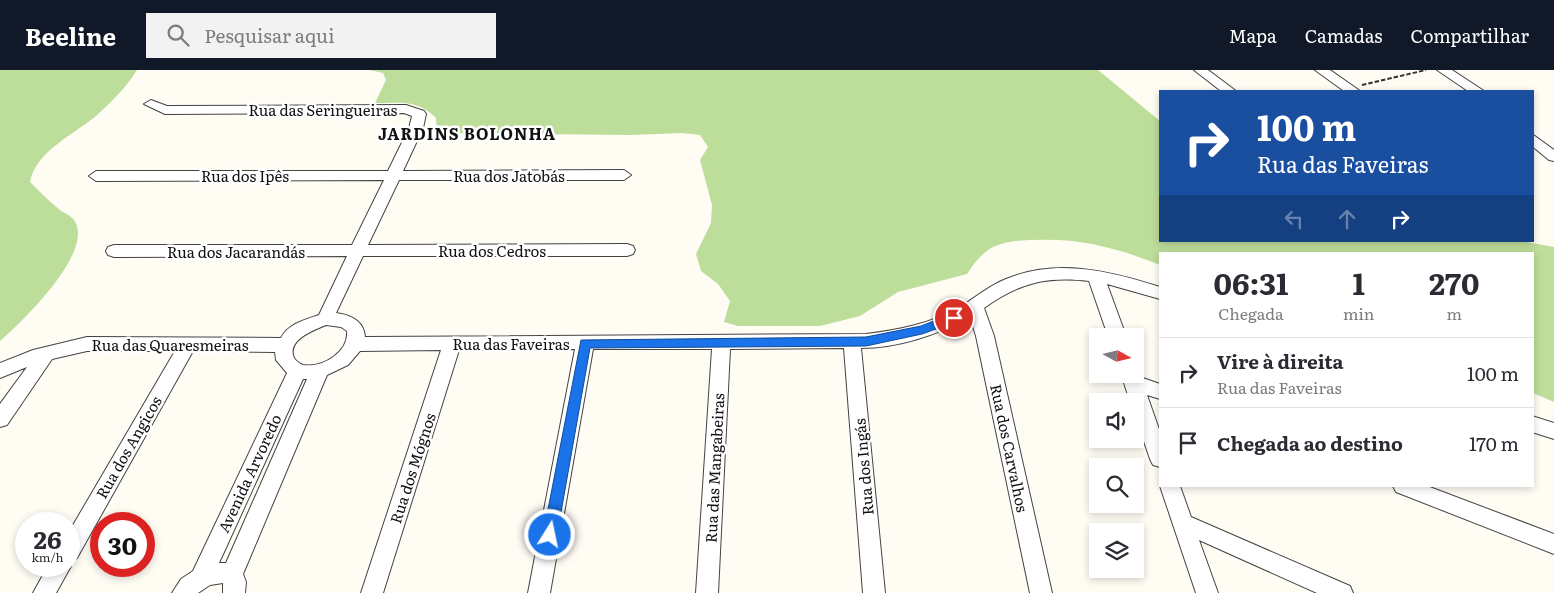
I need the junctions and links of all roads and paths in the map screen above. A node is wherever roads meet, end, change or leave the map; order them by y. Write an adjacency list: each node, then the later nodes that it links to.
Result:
1 (1200, 70): 5 (street)
2 (1321, 70): 6 (street)
3 (1426, 70): 6 (path)
4 (1443, 70): 7 (street)
5 (1228, 90)
6 (1351, 90)
7 (1475, 90)
8 (150, 104): 11 (street, Rua das Seringueiras)
9 (1534, 140): 10 (street)
10 (1554, 157)
11 (394, 174): 12 (street, Rua dos Jatobás); 13 (street, Rua dos Ipês); 16 (street, Rua das Seringueiras)
12 (624, 175)
13 (96, 176)
14 (627, 250): 16 (street, Rua dos Cedros)
15 (114, 251): 16 (street, Rua dos Jacarandás)
16 (358, 251): 20 (street, Rua das Seringueiras)
17 (1096, 276): 18 (street, Rua das Faveiras); 19 (street, Rua das Faveiras); 21 (street)
18 (1159, 293)
19 (974, 305): 22 (street, Rua das Faveiras); 54 (street, Rua dos Carvalhos)
20 (325, 319): 26 (street); 28 (street)
21 (1114, 328)
22 (852, 342): 24 (street, Rua das Faveiras); 53 (street, Rua dos Ingás)
23 (585, 343): 24 (street, Rua das Faveiras); 27 (street, Rua das Faveiras); 51 (street)
24 (720, 343): 52 (street, Rua das Mangabeiras)
25 (188, 344): 28 (street, Rua das Quaresmeiras); 29 (street, Rua das Quaresmeiras); 43 (street, Rua dos Angicos)
26 (355, 344): 27 (street, Rua das Faveiras); 30 (street)
27 (452, 344): 50 (street, Rua dos Mógnos)
28 (285, 345): 32 (street)
29 (47, 353): 31 (street, Rua das Quaresmeiras); 36 (street)
30 (320, 370): 32 (street); 47 (street, Avenida Arvoredo)
31 (0, 371)
32 (297, 371): 45 (street, Avenida Arvoredo)
33 (1134, 383): 39 (street)
34 (1142, 383): 35 (street)
35 (1159, 392)
36 (0, 419)
37 (1534, 425): 38 (street)
38 (1554, 431)
39 (1159, 455)
40 (1170, 487): 42 (street)
41 (1406, 487): 44 (street)
42 (1183, 523): 55 (street); 56 (street)
43 (80, 531)
44 (1554, 544)
45 (202, 576): 47 (street, Avenida Arvoredo); 49 (street, Avenida Arvoredo)
46 (53, 577): 48 (street)
47 (232, 584)
48 (44, 593)
49 (183, 593)
50 (372, 593)
51 (539, 593)
52 (707, 593)
53 (874, 593)
54 (1041, 593)
55 (1207, 593)
56 (1342, 593)

